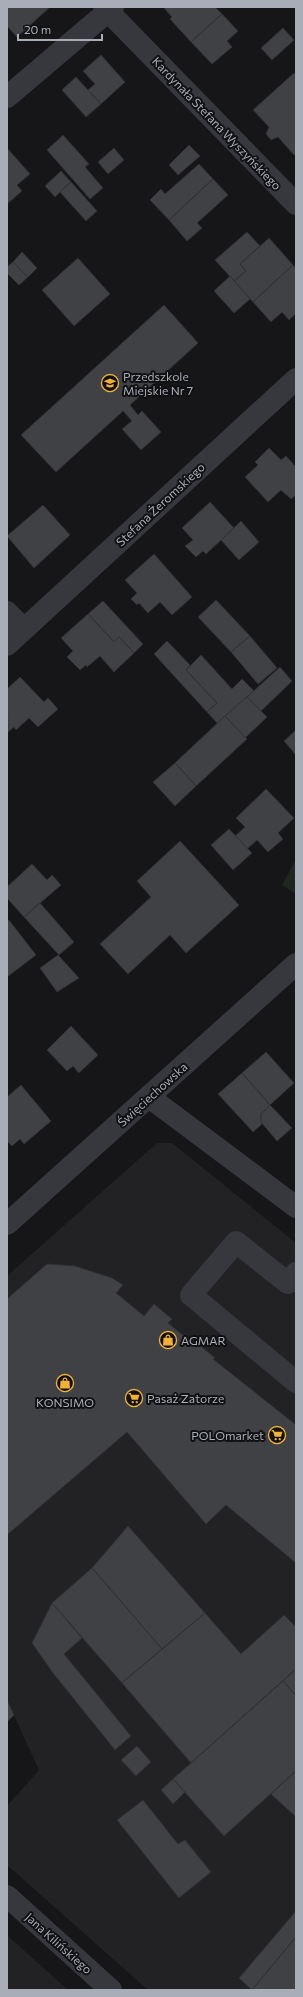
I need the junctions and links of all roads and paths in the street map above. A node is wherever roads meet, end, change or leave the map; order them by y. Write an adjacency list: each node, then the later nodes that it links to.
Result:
1 (109, 8): 2 (street); 3 (street, Kardynała Stefana Wyszyńskiego)
2 (7, 97)
3 (296, 204)
4 (296, 379): 6 (street, Stefana Żeromskiego)
5 (7, 612): 6 (street)
6 (24, 629): 7 (street, Stefana Żeromskiego)
7 (7, 644)
8 (296, 964): 9 (street, Święciechowska)
9 (149, 1097): 10 (street); 11 (street, Święciechowska)
10 (296, 1208)
11 (8, 1222)
12 (293, 1281): 13 (street)
13 (296, 1382)
14 (7, 1896): 15 (street, Jana Kilińskiego)
15 (111, 1990)

